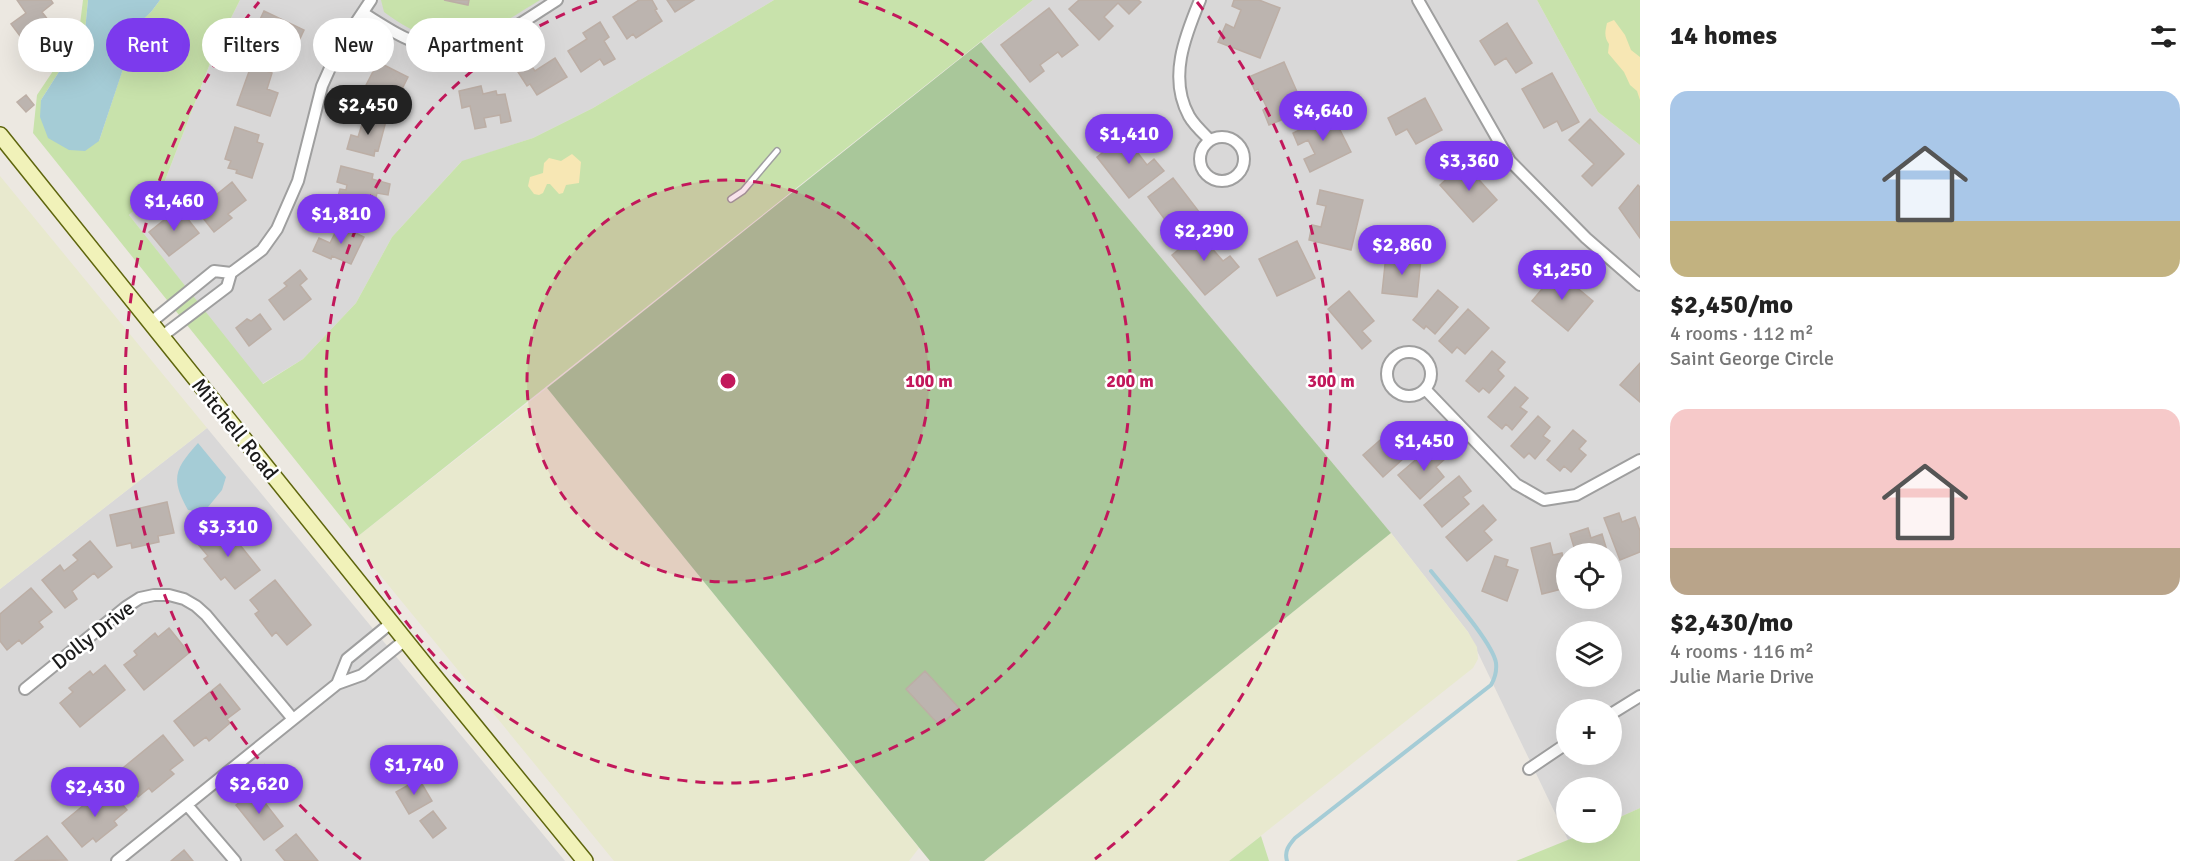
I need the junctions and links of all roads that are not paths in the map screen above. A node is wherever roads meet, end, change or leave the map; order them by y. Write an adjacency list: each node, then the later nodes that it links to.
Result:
1 (371, 0): 5 (street)
2 (557, 0): 5 (street)
3 (1200, 0): 7 (street)
4 (1418, 0): 11 (street)
5 (363, 13): 10 (street)
6 (0, 135): 12 (street, Mitchell Road)
7 (1210, 140): 7 (street)
8 (777, 151): 9 (lane)
9 (731, 199)
10 (231, 273): 12 (street); 13 (street)
11 (1640, 285)
12 (150, 323): 13 (street, Mitchell Road)
13 (161, 337): 16 (street, Mitchell Road)
14 (1425, 389): 14 (street); 15 (street)
15 (1640, 460)
16 (391, 623): 17 (street, Mitchell Road); 18 (street)
17 (405, 640): 18 (street); 28 (street, Mitchell Road)
18 (337, 684): 22 (street)
19 (24, 689): 22 (street, Dolly Drive)
20 (1640, 696): 21 (street)
21 (1622, 707)
22 (293, 719): 25 (street)
23 (1556, 751): 24 (street)
24 (1529, 769)
25 (187, 805): 26 (street); 27 (street)
26 (117, 861)
27 (235, 861)
28 (585, 861)

